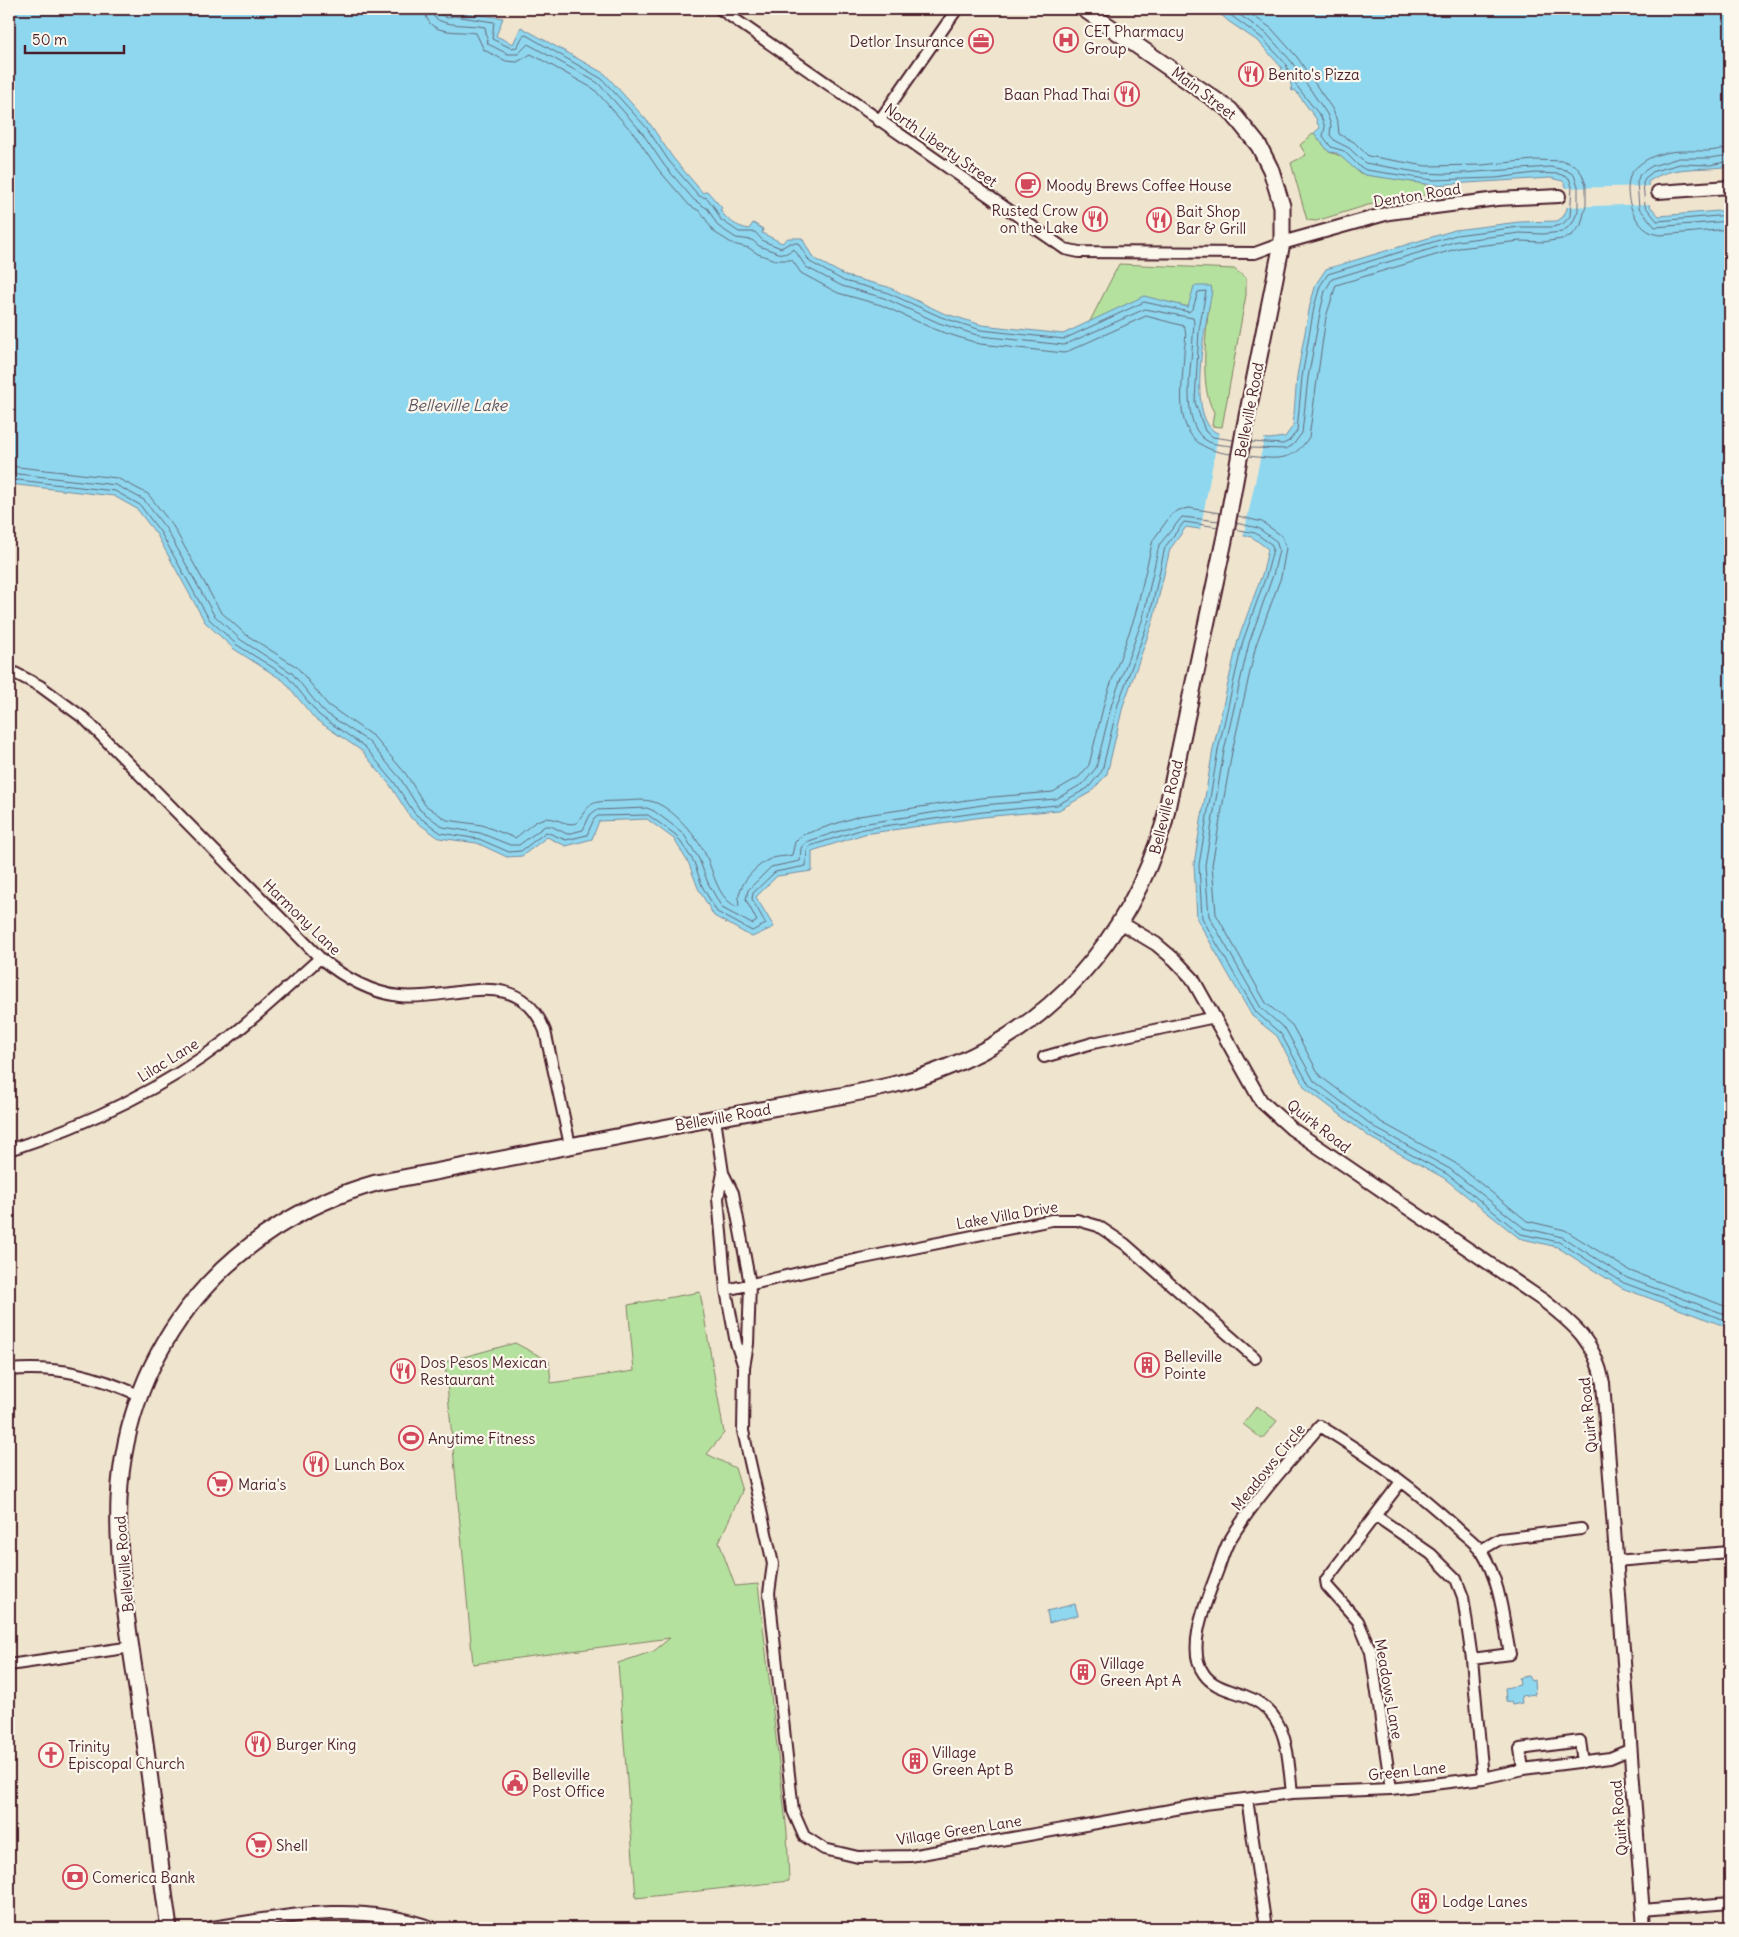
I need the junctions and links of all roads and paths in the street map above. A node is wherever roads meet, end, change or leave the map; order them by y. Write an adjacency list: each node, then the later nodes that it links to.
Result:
1 (720, 9): 4 (street, North Liberty Street)
2 (957, 9): 4 (street)
3 (1084, 9): 5 (main road, Main Street)
4 (879, 121): 9 (street, North Liberty Street)
5 (1276, 182): 9 (main road, Belleville Road)
6 (1730, 187): 7 (street)
7 (1658, 192)
8 (1559, 196): 9 (street, Denton Road)
9 (1282, 244): 11 (main road, Belleville Road)
10 (9, 670): 12 (street, Harmony Lane)
11 (1121, 923): 13 (street, Quirk Road); 15 (main road, Belleville Road)
12 (320, 958): 16 (street, Harmony Lane); 17 (street, Lilac Lane)
13 (1215, 1017): 14 (street); 30 (street, Quirk Road)
14 (1044, 1057)
15 (715, 1119): 16 (main road, Belleville Road); 18 (street)
16 (570, 1146): 24 (main road, Belleville Road)
17 (9, 1150)
18 (723, 1173): 19 (street); 20 (street)
19 (750, 1284): 20 (street, Lake Villa Drive); 21 (street, Lake Villa Drive); 22 (street)
20 (726, 1290): 22 (street)
21 (1255, 1358)
22 (744, 1368): 40 (street, Village Green Lane)
23 (9, 1370): 24 (street)
24 (141, 1396): 31 (main road, Belleville Road)
25 (1400, 1483): 26 (street, Meadows Lane); 28 (street, Meadows Circle); 39 (street, Meadows Circle)
26 (1376, 1516): 32 (street); 38 (street, Meadows Lane)
27 (1581, 1529): 28 (street)
28 (1481, 1550): 32 (street, Meadows Circle)
29 (1730, 1552): 30 (street)
30 (1616, 1561): 34 (street, Quirk Road)
31 (132, 1646): 33 (street); 43 (main road, Belleville Road)
32 (1472, 1659): 37 (street)
33 (9, 1665)
34 (1629, 1750): 35 (street); 42 (street, Quirk Road)
35 (1583, 1762): 36 (street, Green Lane); 36 (street)
36 (1523, 1769): 37 (street, Green Lane)
37 (1483, 1778): 38 (street, Green Lane)
38 (1391, 1788): 39 (street, Green Lane)
39 (1292, 1793): 40 (street, Green Lane)
40 (1247, 1799): 46 (street)
41 (1730, 1903): 42 (street)
42 (1642, 1910): 47 (street, Quirk Road)
43 (169, 1928)
44 (212, 1928): 45 (street)
45 (432, 1928)
46 (1266, 1928)
47 (1644, 1928)

